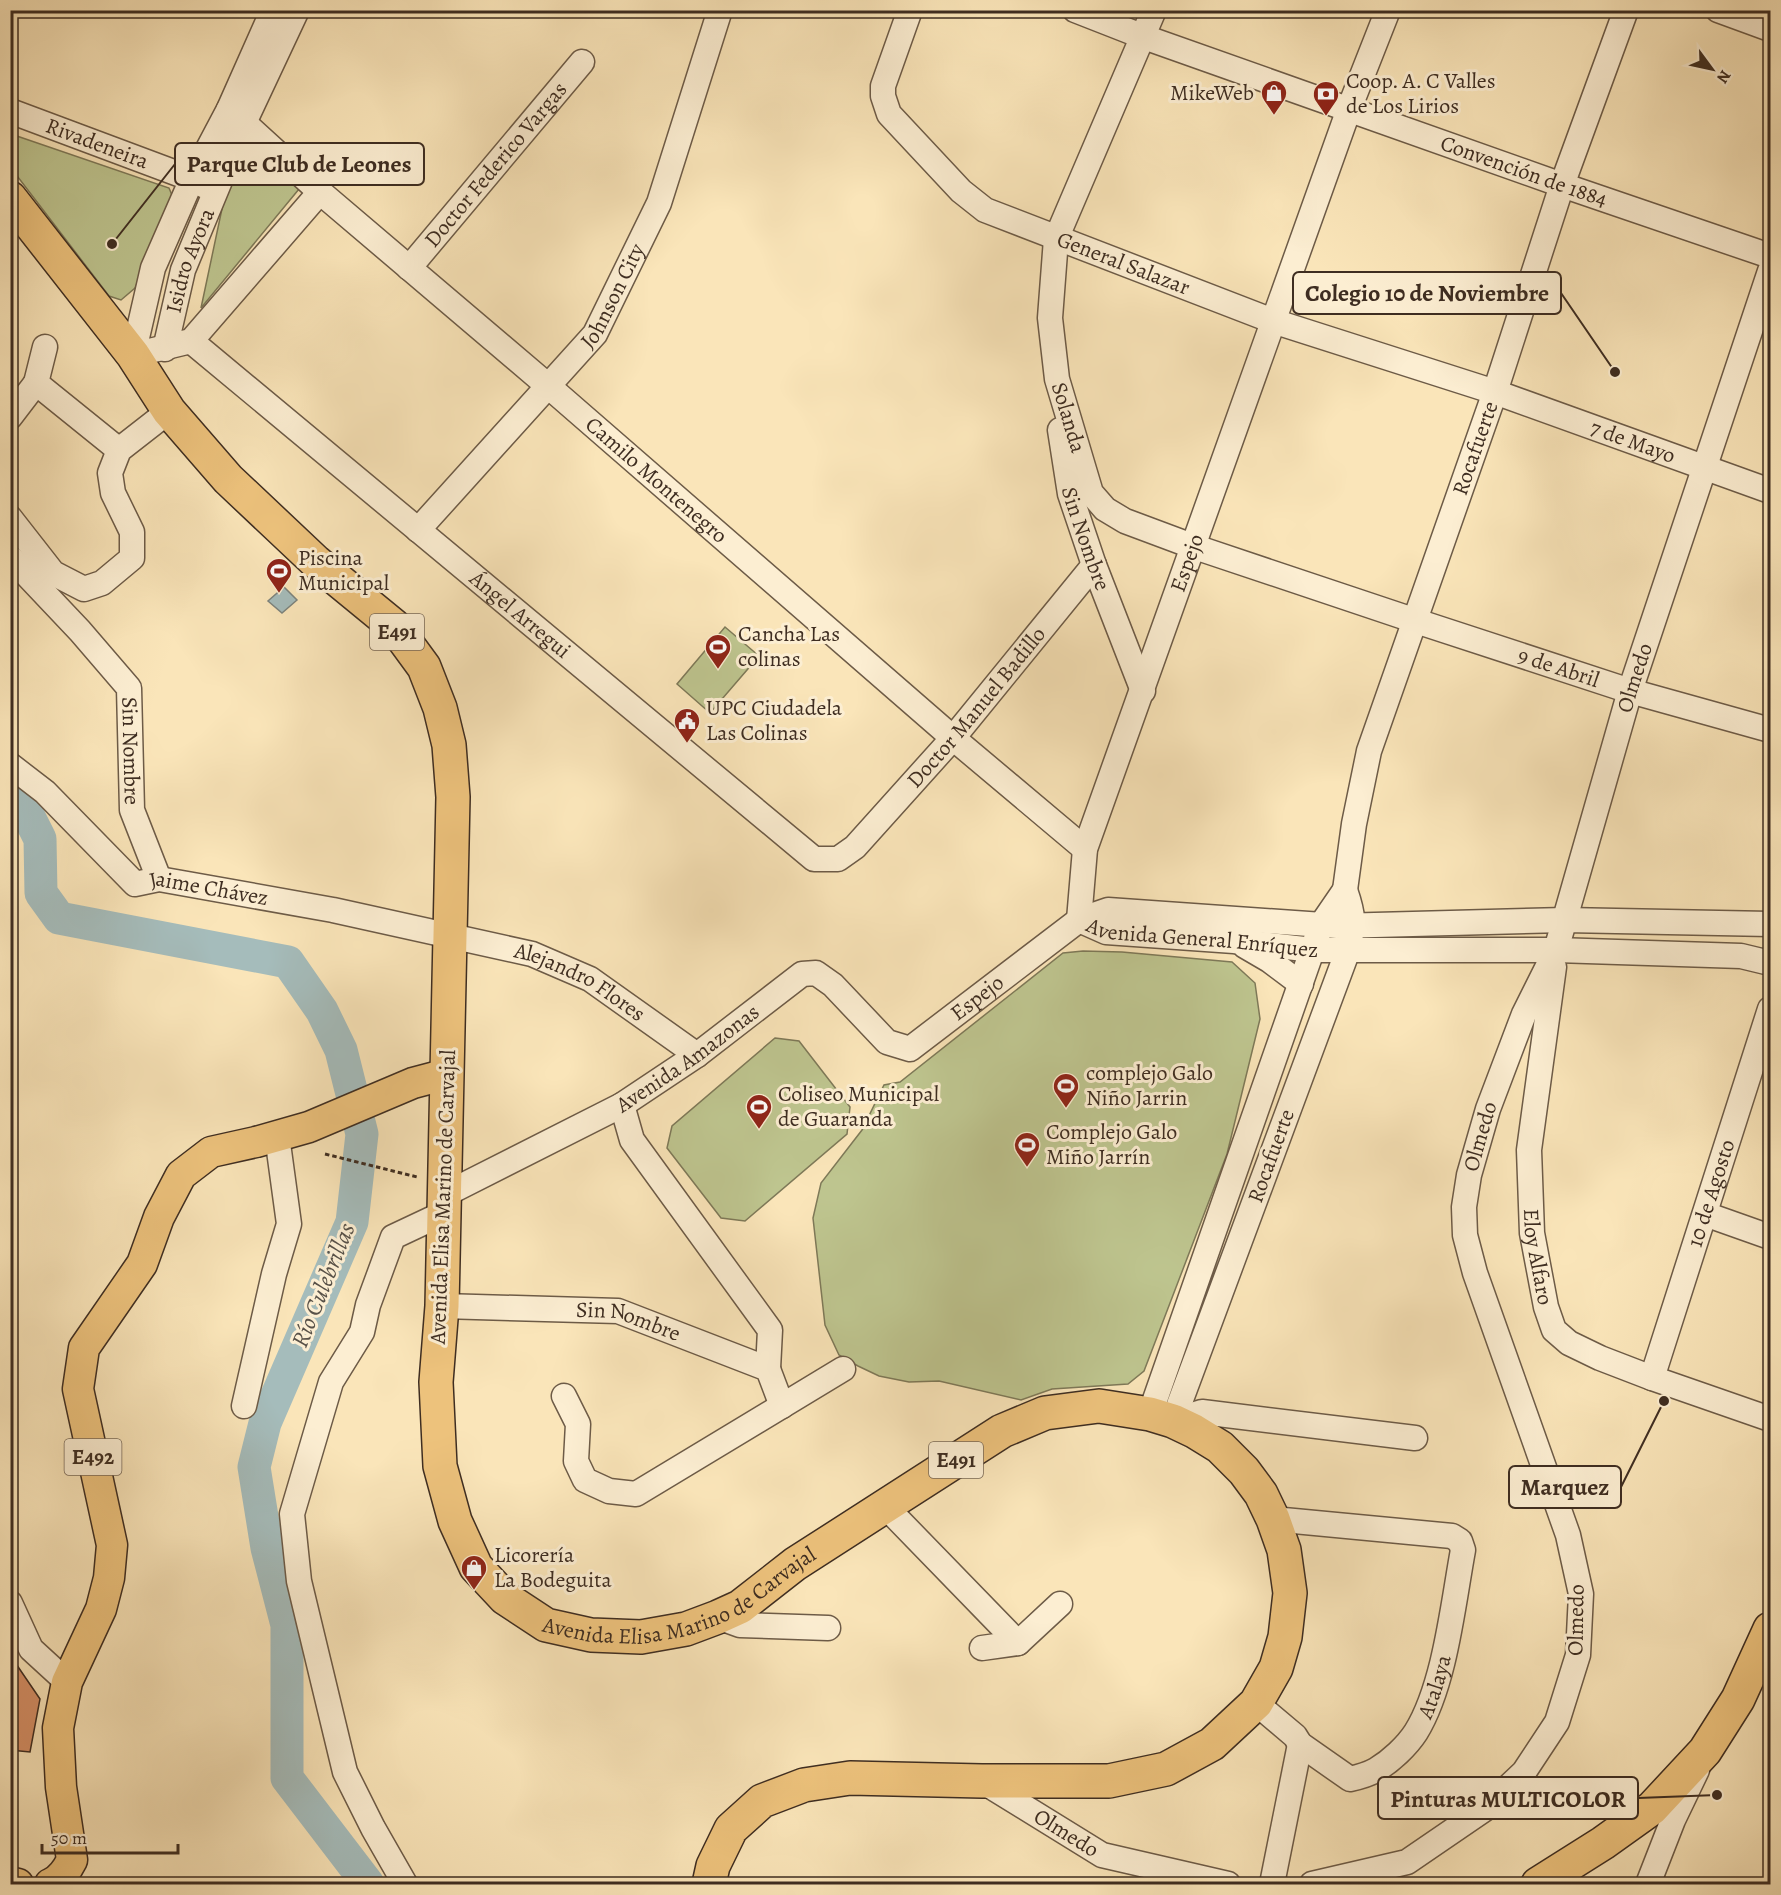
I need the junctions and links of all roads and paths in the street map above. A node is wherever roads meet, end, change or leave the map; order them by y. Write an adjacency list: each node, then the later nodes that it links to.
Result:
1 (720, 10): 31 (street, Johnson City)
2 (910, 10): 20 (street, General Salazar)
3 (1076, 10): 10 (street, Convención de 1884)
4 (1154, 10): 10 (street, Solanda)
5 (1388, 10): 12 (street, Espejo)
6 (1626, 10): 16 (street, Rocafuerte)
7 (1718, 10): 9 (street)
8 (278, 15): 14 (street, Isidro Ayora)
9 (1770, 29)
10 (1144, 37): 12 (street, Convención de 1884); 20 (street, Solanda)
11 (582, 62): 22 (street, Doctor Federico Vargas)
12 (1349, 109): 16 (street, Convención de 1884); 24 (street, Espejo)
13 (10, 111): 15 (street, Rivadeneira)
14 (236, 116): 15 (street, Isidro Ayora); 17 (street, Isidro Ayora); 18 (street, Camilo Montenegro)
15 (192, 179): 17 (street, Rivadeneira); 28 (street, Isidro Ayora)
16 (1562, 185): 21 (street, Convención de 1884); 32 (street, Rocafuerte)
17 (215, 191): 27 (street, Isidro Ayora)
18 (320, 192): 22 (street, Camilo Montenegro); 25 (street)
19 (10, 198): 28 (highway, E491)
20 (1056, 239): 24 (street, General Salazar); 29 (street, Solanda)
21 (1770, 256)
22 (409, 268): 31 (street, Camilo Montenegro)
23 (1770, 271): 36 (street, Olmedo)
24 (1273, 321): 32 (street, General Salazar); 40 (street, Espejo)
25 (191, 341): 27 (street); 39 (street, Ángel Arregui)
26 (45, 347): 30 (street)
27 (165, 349): 28 (street)
28 (133, 355): 33 (highway, E491)
29 (1057, 379): 40 (street, Solanda); 42 (street, Sin Nombre)
30 (36, 383): 34 (street); 35 (street)
31 (547, 385): 39 (street, Johnson City); 47 (street, Camilo Montenegro)
32 (1495, 392): 36 (street, 7 de Mayo); 43 (street, Rocafuerte)
33 (169, 411): 35 (street); 58 (highway, Avenida Elisa Marino de Carvajal / E491)
34 (10, 417)
35 (119, 450): 38 (street)
36 (1704, 468): 37 (street, 7 de Mayo); 45 (street, Olmedo)
37 (1770, 491)
38 (10, 518)
39 (418, 530): 49 (street, Ángel Arregui)
40 (1192, 546): 43 (street, Solanda); 44 (street, Espejo)
41 (10, 557): 51 (street, Sin Nombre)
42 (1094, 566): 44 (street, Sin Nombre); 47 (street, Doctor Manuel Badillo)
43 (1416, 621): 45 (street, 9 de Abril); 52 (street, Rocafuerte)
44 (1143, 691): 50 (street, Espejo)
45 (1630, 691): 46 (street, 9 de Abril); 54 (street, Olmedo)
46 (1770, 730)
47 (953, 738): 49 (street, Doctor Manuel Badillo); 50 (street, Camilo Montenegro)
48 (10, 765): 51 (street, Jaime Chávez)
49 (855, 847)
50 (1085, 849): 53 (street, Espejo)
51 (159, 879): 58 (street, Jaime Chávez)
52 (1345, 890): 56 (street, Rocafuerte); 57 (street, Rocafuerte)
53 (1079, 920): 56 (street, Avenida General Enríquez); 59 (street, Avenida General Enríquez); 66 (street, Espejo)
54 (1565, 920): 55 (street, Avenida General Enríquez); 57 (street, Avenida General Enríquez); 62 (street, Olmedo)
55 (1770, 924)
56 (1322, 925): 57 (street, Avenida General Enríquez); 60 (street, Rocafuerte)
57 (1353, 926): 61 (street, Rocafuerte)
58 (451, 936): 67 (street, Alejandro Flores); 68 (highway, Avenida Elisa Marino de Carvajal / E491)
59 (1234, 941): 60 (street, Avenida General Enríquez); 64 (street)
60 (1313, 950): 61 (street, Avenida General Enríquez); 64 (street, Rocafuerte)
61 (1348, 950): 62 (street, Avenida General Enríquez); 83 (street, Rocafuerte)
62 (1556, 950): 63 (street, Avenida General Enríquez); 79 (street, Eloy Alfaro); 107 (street, Olmedo)
63 (1770, 963)
64 (1301, 984): 83 (street, Rocafuerte)
65 (1770, 1009): 74 (street, 10 de Agosto)
66 (910, 1049): 67 (street, Avenida Amazonas)
67 (697, 1055): 69 (street, Avenida Amazonas)
68 (447, 1074): 70 (main road, E492); 73 (highway, Avenida Elisa Marino de Carvajal / E491)
69 (622, 1105): 73 (street, Avenida Amazonas); 77 (street)
70 (277, 1136): 81 (street); 95 (main road, E492)
71 (325, 1154): 72 (path)
72 (417, 1177)
73 (444, 1204): 76 (highway, Avenida Elisa Marino de Carvajal / E491); 103 (street, Avenida Amazonas)
74 (1705, 1214): 75 (street); 79 (street, 10 de Agosto)
75 (1770, 1237)
76 (442, 1306): 77 (street, Sin Nombre); 90 (highway, Avenida Elisa Marino de Carvajal / E491)
77 (768, 1369): 82 (street)
78 (843, 1369): 82 (street)
79 (1652, 1378): 84 (street, Eloy Alfaro)
80 (564, 1396): 82 (street)
81 (244, 1406)
82 (782, 1407)
83 (1162, 1417): 85 (street); 86 (highway, Avenida Elisa Marino de Carvajal / E491); 87 (highway, Avenida Elisa Marino de Carvajal / E491)
84 (1770, 1419)
85 (1415, 1438)
86 (885, 1506): 90 (highway, Avenida Elisa Marino de Carvajal / E491); 92 (street)
87 (1273, 1519): 96 (highway, Avenida Elisa Marino de Carvajal / E491); 97 (street, Atalaya)
88 (10, 1603): 95 (street)
89 (1060, 1604): 92 (street)
90 (718, 1617): 91 (street)
91 (828, 1628)
92 (1018, 1643): 94 (street)
93 (1768, 1644): 98 (highway)
94 (982, 1648)
95 (67, 1682): 102 (main road, E492)
96 (1256, 1704): 97 (street); 99 (highway, Avenida Elisa Marino de Carvajal / E491)
97 (1300, 1743): 106 (street)
98 (1705, 1752): 108 (highway); 109 (street)
99 (982, 1781): 104 (highway, Avenida Elisa Marino de Carvajal / E491); 105 (street, Olmedo)
100 (10, 1882): 101 (main road)
101 (18, 1884)
102 (50, 1884)
103 (405, 1884)
104 (709, 1884)
105 (1228, 1884)
106 (1272, 1884)
107 (1312, 1884)
108 (1538, 1884)
109 (1648, 1884)

